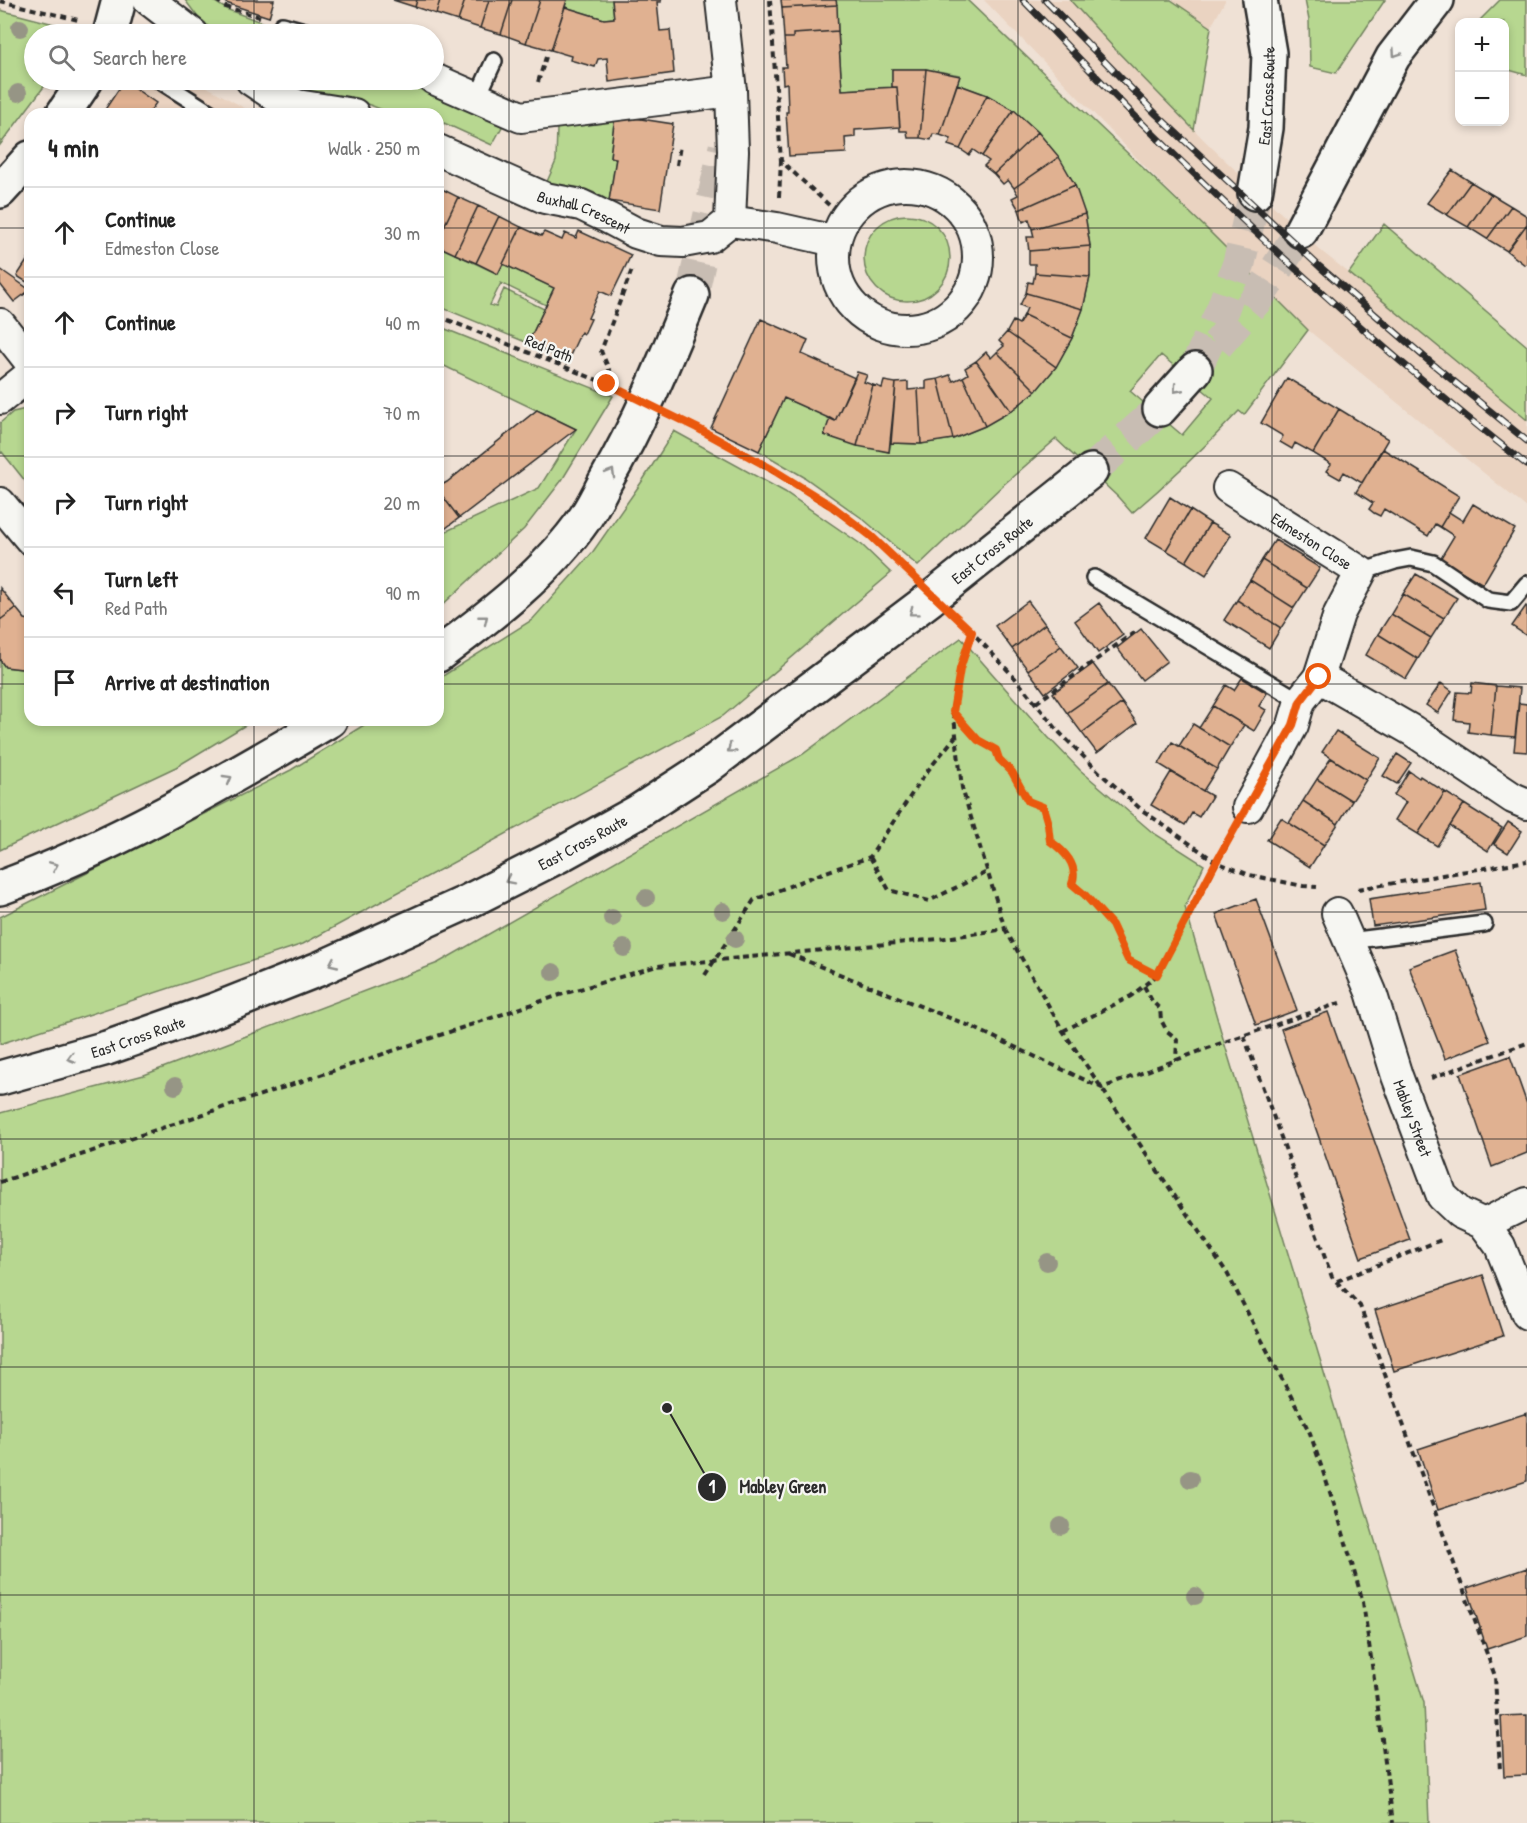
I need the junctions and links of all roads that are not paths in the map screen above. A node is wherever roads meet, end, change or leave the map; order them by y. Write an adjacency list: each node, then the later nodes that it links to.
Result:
1 (119, 0): 7 (main road)
2 (149, 0): 8 (street)
3 (721, 0): 15 (street)
4 (1260, 0): 23 (main road, East Cross Route)
5 (1437, 0): 26 (main road, one-way to 26)
6 (275, 22): 9 (lane)
7 (101, 24)
8 (180, 24)
9 (282, 24)
10 (494, 61): 16 (lane)
11 (444, 83): 16 (street)
12 (79, 90): 17 (main road)
13 (175, 90): 18 (lane)
14 (266, 90): 19 (street)
15 (731, 91): 16 (street); 24 (street)
16 (477, 98)
17 (67, 108)
18 (203, 108)
19 (316, 108)
20 (444, 153): 24 (street, Buxhall Crescent)
21 (24, 165): 22 (main road)
22 (0, 191)
23 (1255, 193)
24 (730, 221): 25 (street)
25 (839, 230): 25 (street)
26 (1301, 231)
27 (692, 295): 41 (main road, one-way to 27)
28 (0, 324): 29 (street)
29 (24, 354)
30 (1195, 370): 33 (main road, one-way to 33)
31 (24, 380): 32 (street)
32 (0, 399)
33 (1160, 409)
34 (1091, 471): 51 (main road, East Cross Route, one-way to 51)
35 (1228, 488): 38 (street, Edmeston Close)
36 (0, 503): 37 (street)
37 (24, 532)
38 (1361, 572): 40 (lane); 42 (street, Edmeston Close)
39 (1094, 578): 43 (lane)
40 (1527, 584)
41 (444, 650)
42 (1319, 677): 43 (street, Edmeston Close); 45 (street)
43 (1300, 702): 46 (street, Edmeston Close)
44 (319, 726): 47 (main road, one-way to 44)
45 (1527, 804)
46 (1248, 807)
47 (0, 888)
48 (1336, 913): 50 (street, Mabley Street)
49 (1484, 924): 50 (lane)
50 (1349, 941): 53 (street, Mabley Street)
51 (0, 1078)
52 (1527, 1203): 53 (street)
53 (1484, 1224): 54 (street, Mabley Street)
54 (1527, 1314)

